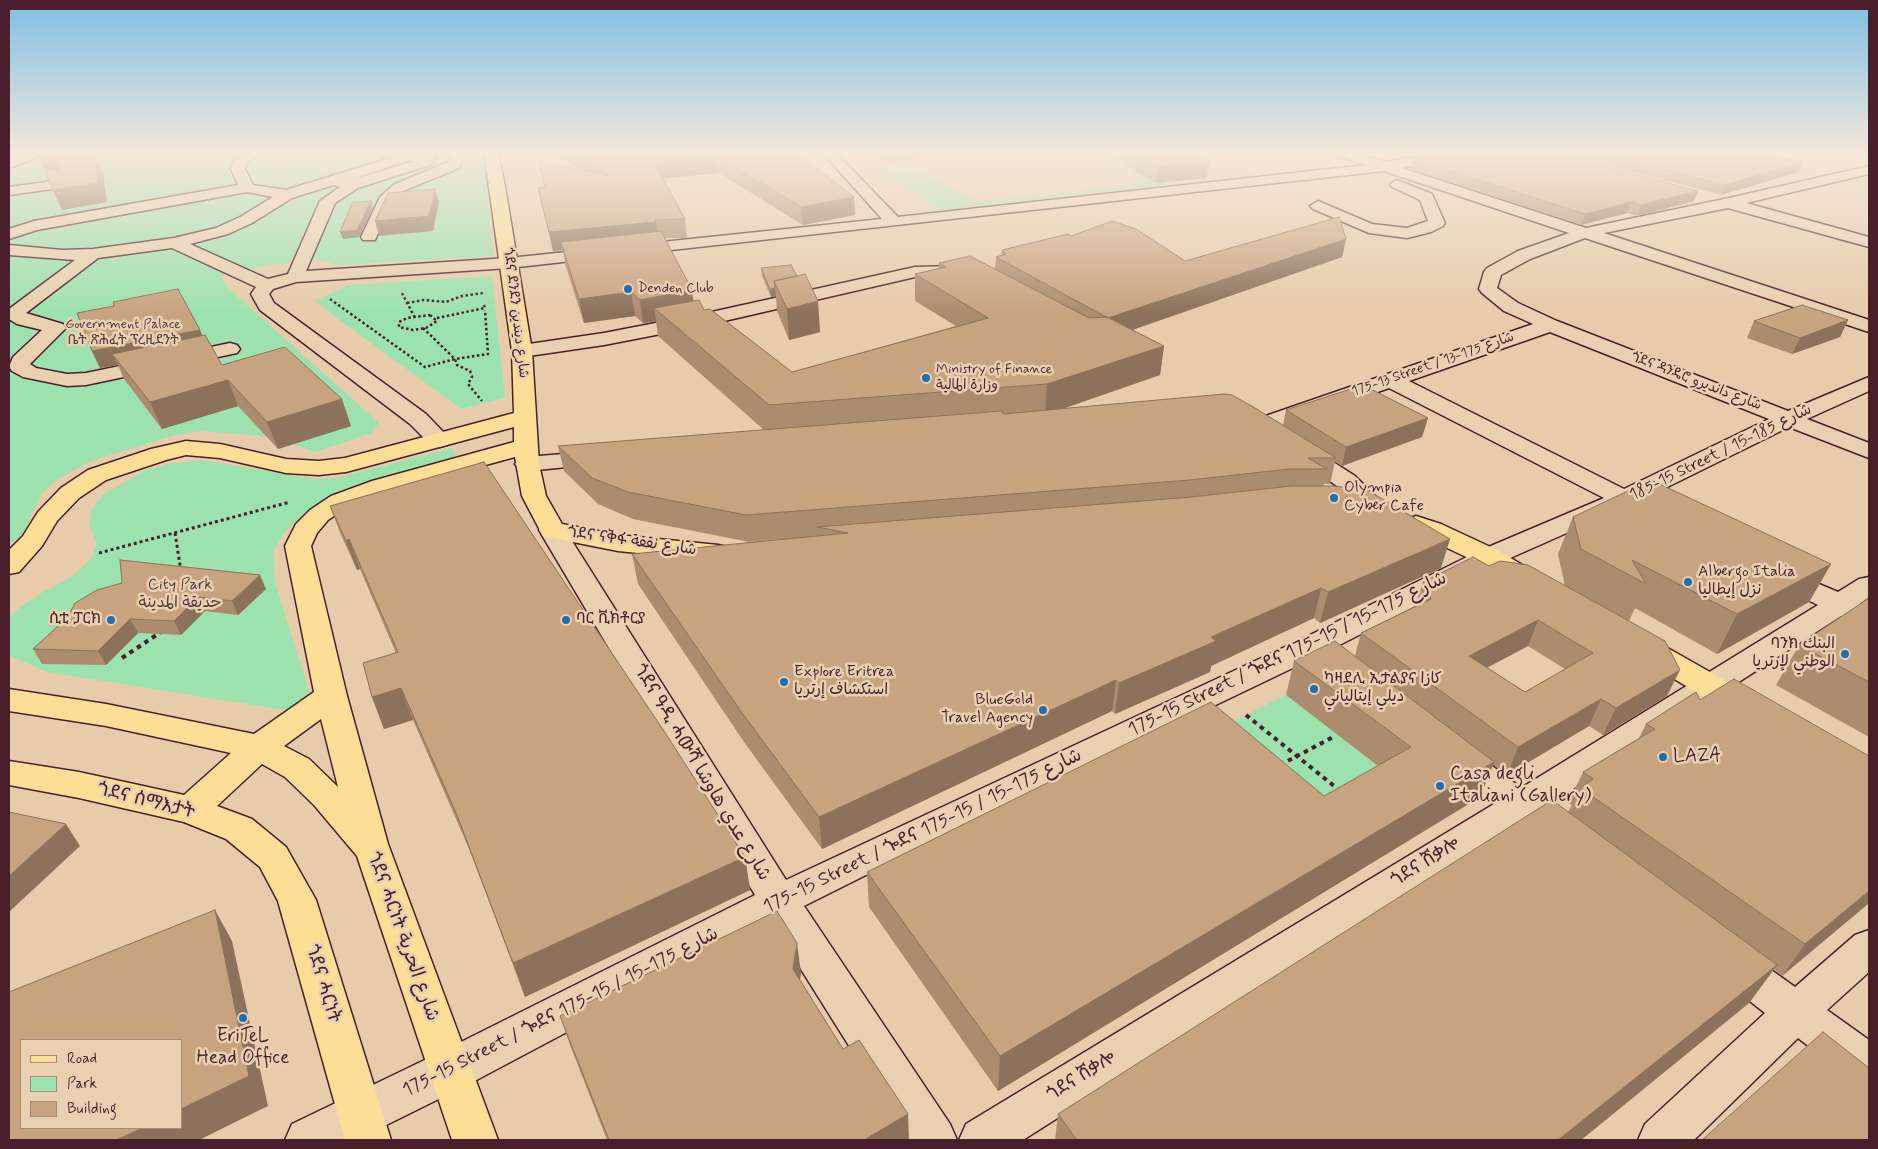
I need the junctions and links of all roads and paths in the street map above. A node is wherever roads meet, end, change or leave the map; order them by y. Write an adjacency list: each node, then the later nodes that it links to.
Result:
1 (149, 206): 15 (street)
2 (270, 206): 18 (street)
3 (326, 206): 22 (street)
4 (383, 206): 16 (street)
5 (501, 206): 21 (main road, ጎደና ደንደን شارع ديندين)
6 (879, 206): 13 (street)
7 (1040, 206): 13 (street)
8 (1318, 206): 9 (street)
9 (1429, 206)
10 (1500, 206): 14 (street)
11 (1716, 206): 14 (street)
12 (1738, 206): 17 (street)
13 (894, 222): 21 (street)
14 (1583, 233): 33 (street, ጎደና ዳንዴሮ شارع دانديرو); 34 (street)
15 (9, 234)
16 (369, 237)
17 (1869, 242)
18 (174, 243): 20 (street); 24 (street)
19 (9, 250): 20 (street)
20 (93, 254): 36 (street)
21 (509, 263): 22 (street); 37 (main road, ጎደና ደንደን شارع ديندين)
22 (295, 277): 24 (street)
23 (982, 278): 37 (street)
24 (266, 285): 44 (street)
25 (482, 286): 28 (path)
26 (400, 290): 29 (path)
27 (336, 293): 38 (path)
28 (483, 294): 29 (path); 30 (path)
29 (407, 303): 31 (path)
30 (484, 308): 32 (path); 38 (path)
31 (414, 316): 32 (path); 35 (path)
32 (436, 318): 35 (path)
33 (1550, 325): 39 (street, 175-13 Street / شارع 175-13); 43 (street, ጎደና ዳንዴሮ شارع دانديرو)
34 (1869, 326)
35 (423, 328): 38 (path)
36 (230, 349)
37 (522, 351): 42 (main road, ጎደና ደንደን شارع ديندين)
38 (455, 359): 41 (path)
39 (1390, 380): 48 (street); 51 (street, 175-13 Street / شارع 175-13)
40 (1869, 383): 43 (street, 185-15 Street / شارع 185-15)
41 (484, 403)
42 (525, 417): 44 (main road); 46 (main road, ጎደና ደንደን شارع ديندين)
43 (1788, 418): 45 (street, ጎደና ዳንዴሮ شارع دانديرو); 48 (street, 185-15 Street / شارع 185-15)
44 (440, 440): 59 (main road)
45 (1869, 451)
46 (527, 455): 47 (street); 53 (main road, ጎደና ናቅፋ شارع نقفة); 70 (main road)
47 (616, 457)
48 (1624, 499): 52 (street); 57 (street, 185-15 Street / شارع 185-15)
49 (291, 502): 54 (path)
50 (1337, 506): 51 (main road)
51 (1376, 512): 57 (main road)
52 (1651, 512)
53 (552, 530): 56 (main road, ጎደና ናቅፋ شارع نقفة); 86 (street, ጎደና ዓዲ ሓውሻ شارع عدي هاوشا)
54 (175, 532): 55 (path); 60 (path)
55 (99, 553)
56 (738, 553)
57 (1489, 557): 62 (main road); 66 (street, 175-15 Street / ጐደና 175-15 / شارع 175-15)
58 (1758, 564): 63 (street)
59 (9, 566)
60 (182, 579)
61 (1869, 585): 63 (street, ጎደና ሸቃሎ)
62 (1549, 592)
63 (1854, 611): 69 (street, ጎደና ሸቃሎ)
64 (163, 630): 67 (path)
65 (1626, 637): 69 (main road)
66 (1313, 646): 68 (street); 86 (street, 175-15 Street / ጐደና 175-15 / شارع 175-15)
67 (122, 658)
68 (1344, 670)
69 (1711, 686): 73 (main road); 81 (street, ጎደና ሸቃሎ)
70 (331, 696): 76 (main road); 84 (main road)
71 (9, 700): 76 (main road)
72 (1246, 714): 77 (path)
73 (1778, 725)
74 (1335, 736): 77 (path)
75 (1431, 737): 81 (street)
76 (259, 748): 82 (main road); 84 (main road, ጎደና ሓርነት شارع الحرية)
77 (1297, 756): 78 (path); 80 (path)
78 (1272, 769)
79 (9, 773): 82 (main road, ጎደና ሰማእታት)
80 (1340, 791)
81 (1518, 805): 83 (street); 96 (street, ጎደና ሸቃሎ)
82 (190, 810): 85 (main road, ጎደና ሰማእታት)
83 (1558, 834)
84 (373, 850): 91 (main road, ጎደና ሓርነት شارع الحرية)
85 (273, 857): 92 (main road, ጎደና ሓርነት)
86 (779, 901): 91 (street, 175-15 Street / ጐደና 175-15 / شارع 175-15); 95 (street, ጎደና ዓዲ ሓውሻ شارع عدي هاوشا)
87 (1709, 947): 89 (street)
88 (1869, 947): 89 (street)
89 (1796, 1012): 90 (street); 97 (street)
90 (1869, 1066)
91 (451, 1070): 92 (street, 175-15 Street / ጐደና 175-15 / شارع 175-15); 94 (main road, ጎደና ሓርነት شارع الحرية)
92 (365, 1127): 93 (street, 175-15 Street / ጐደና 175-15 / شارع 175-15)
93 (308, 1140)
94 (475, 1140)
95 (934, 1140)
96 (982, 1140)
97 (1661, 1140)

